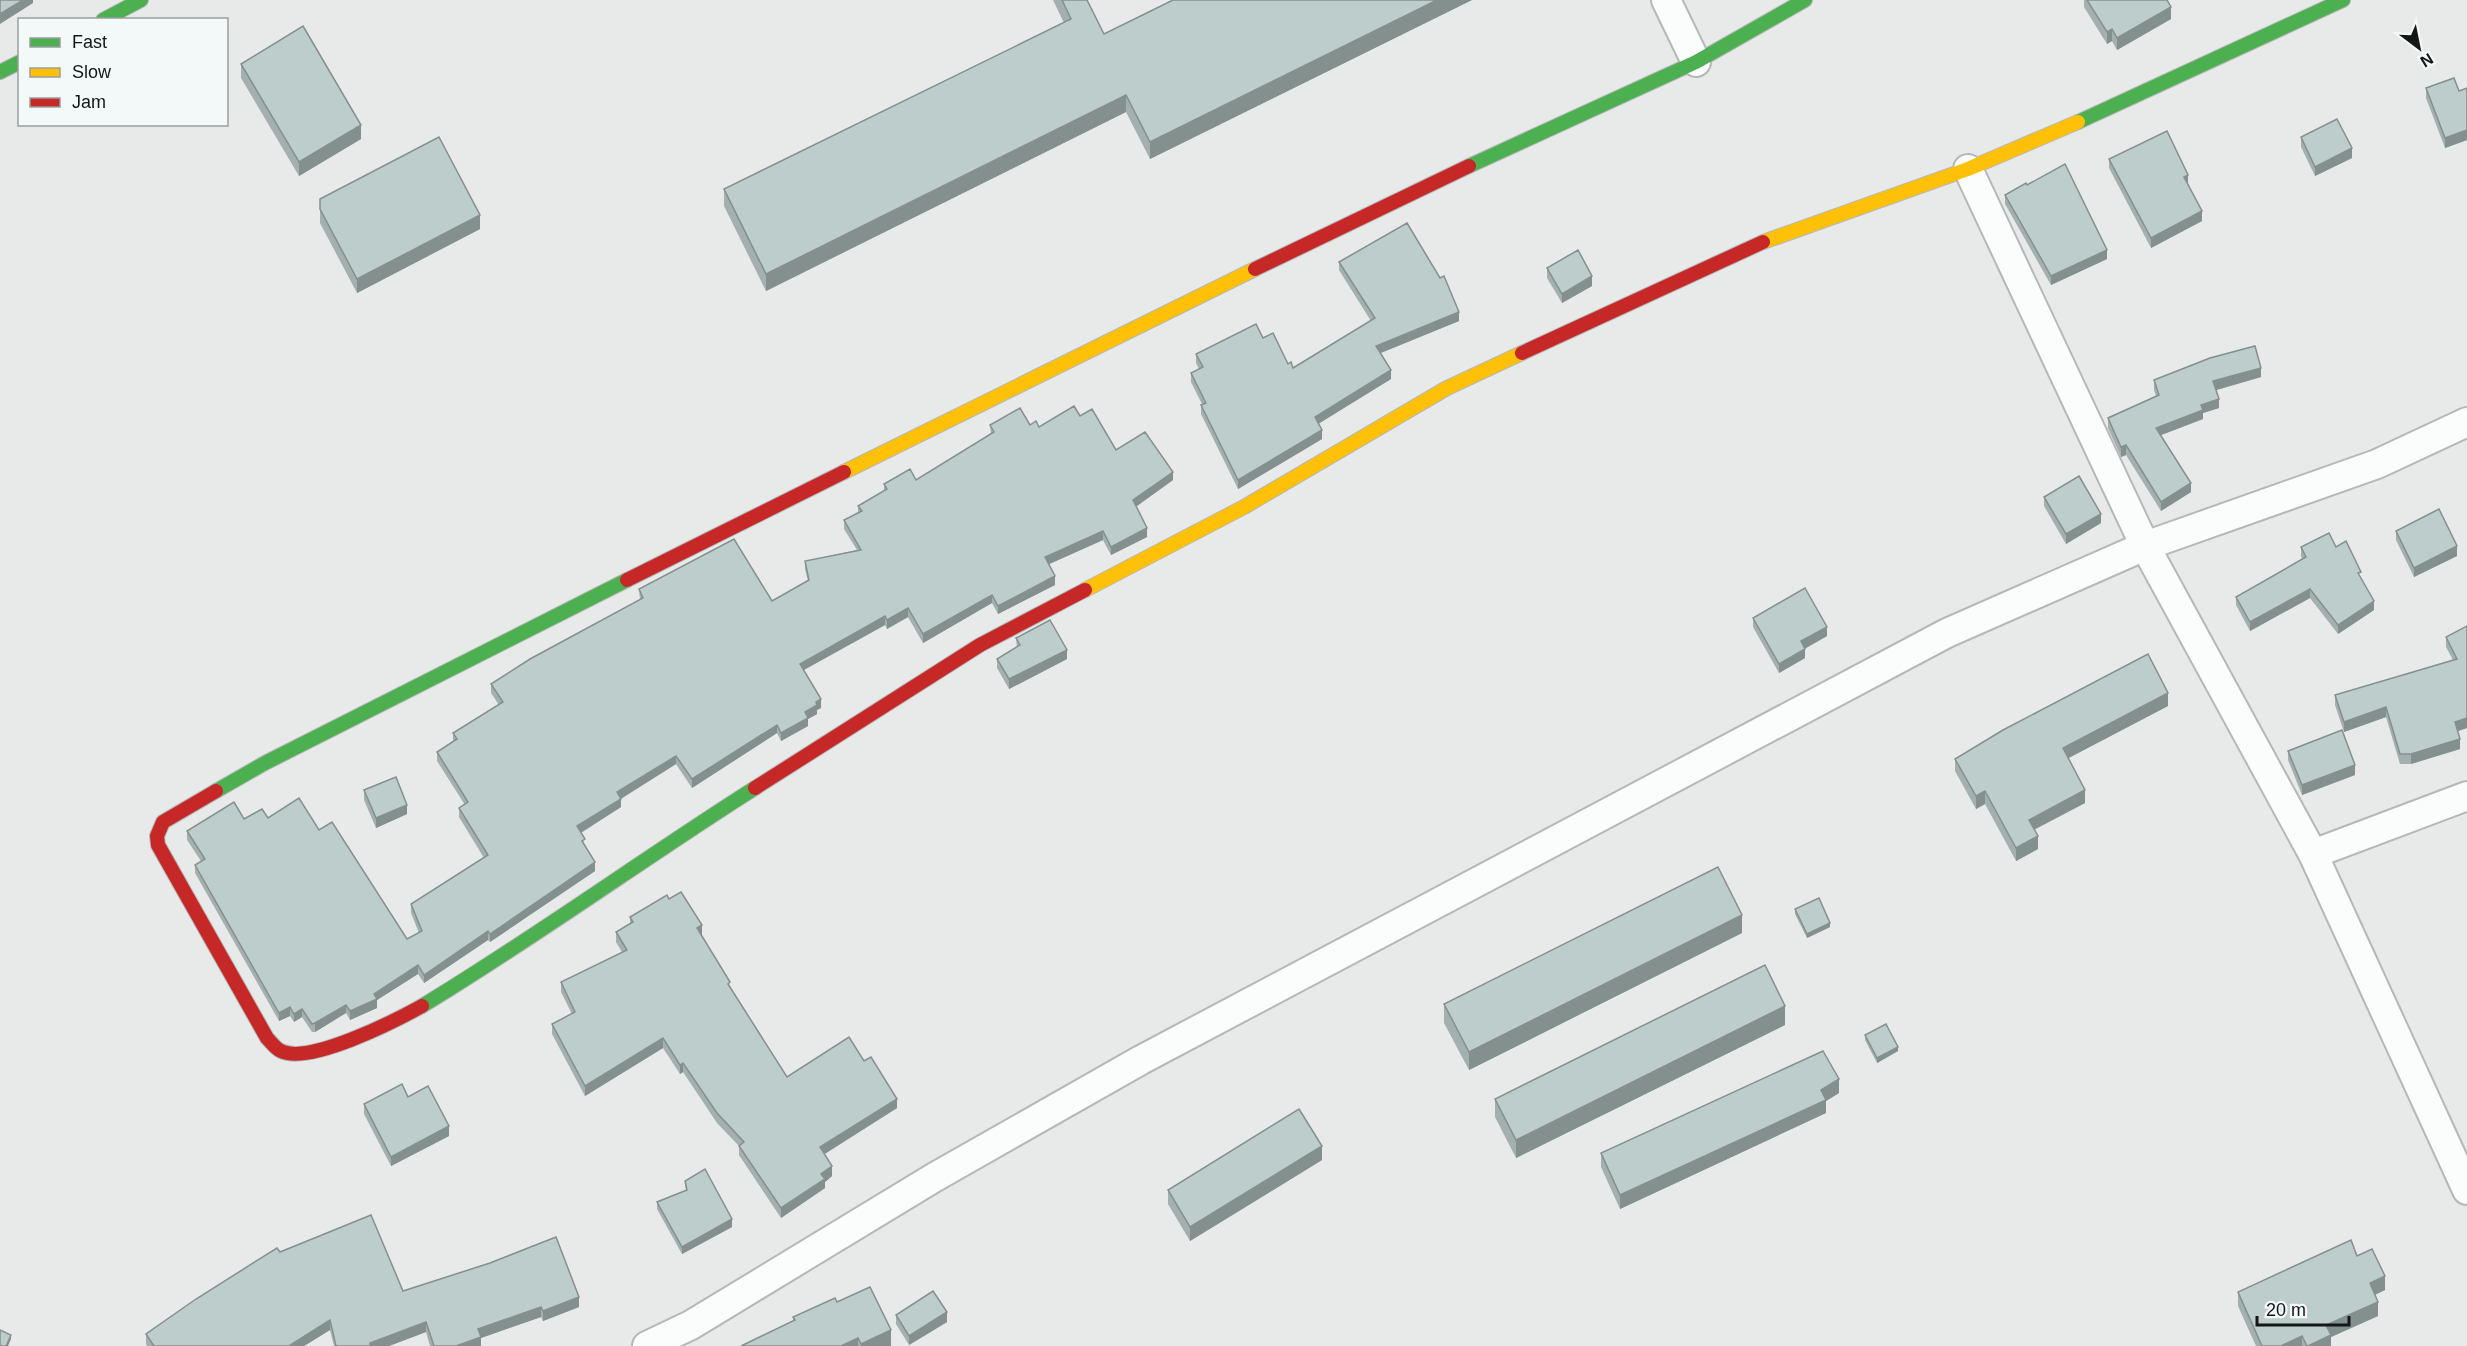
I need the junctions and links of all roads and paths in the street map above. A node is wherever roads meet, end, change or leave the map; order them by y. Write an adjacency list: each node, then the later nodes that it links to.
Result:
1 (141, 0): 5 (street)
2 (1666, 0): 6 (street)
3 (1805, 0): 6 (street)
4 (2343, 0): 9 (street)
5 (107, 18)
6 (1696, 62): 9 (street)
7 (18, 63): 8 (street)
8 (0, 72)
9 (1968, 169): 11 (street)
10 (2467, 422): 11 (street)
11 (2145, 546): 13 (street); 15 (street)
12 (2467, 796): 13 (street)
13 (2313, 854): 14 (street)
14 (2467, 1190)
15 (647, 1346)

